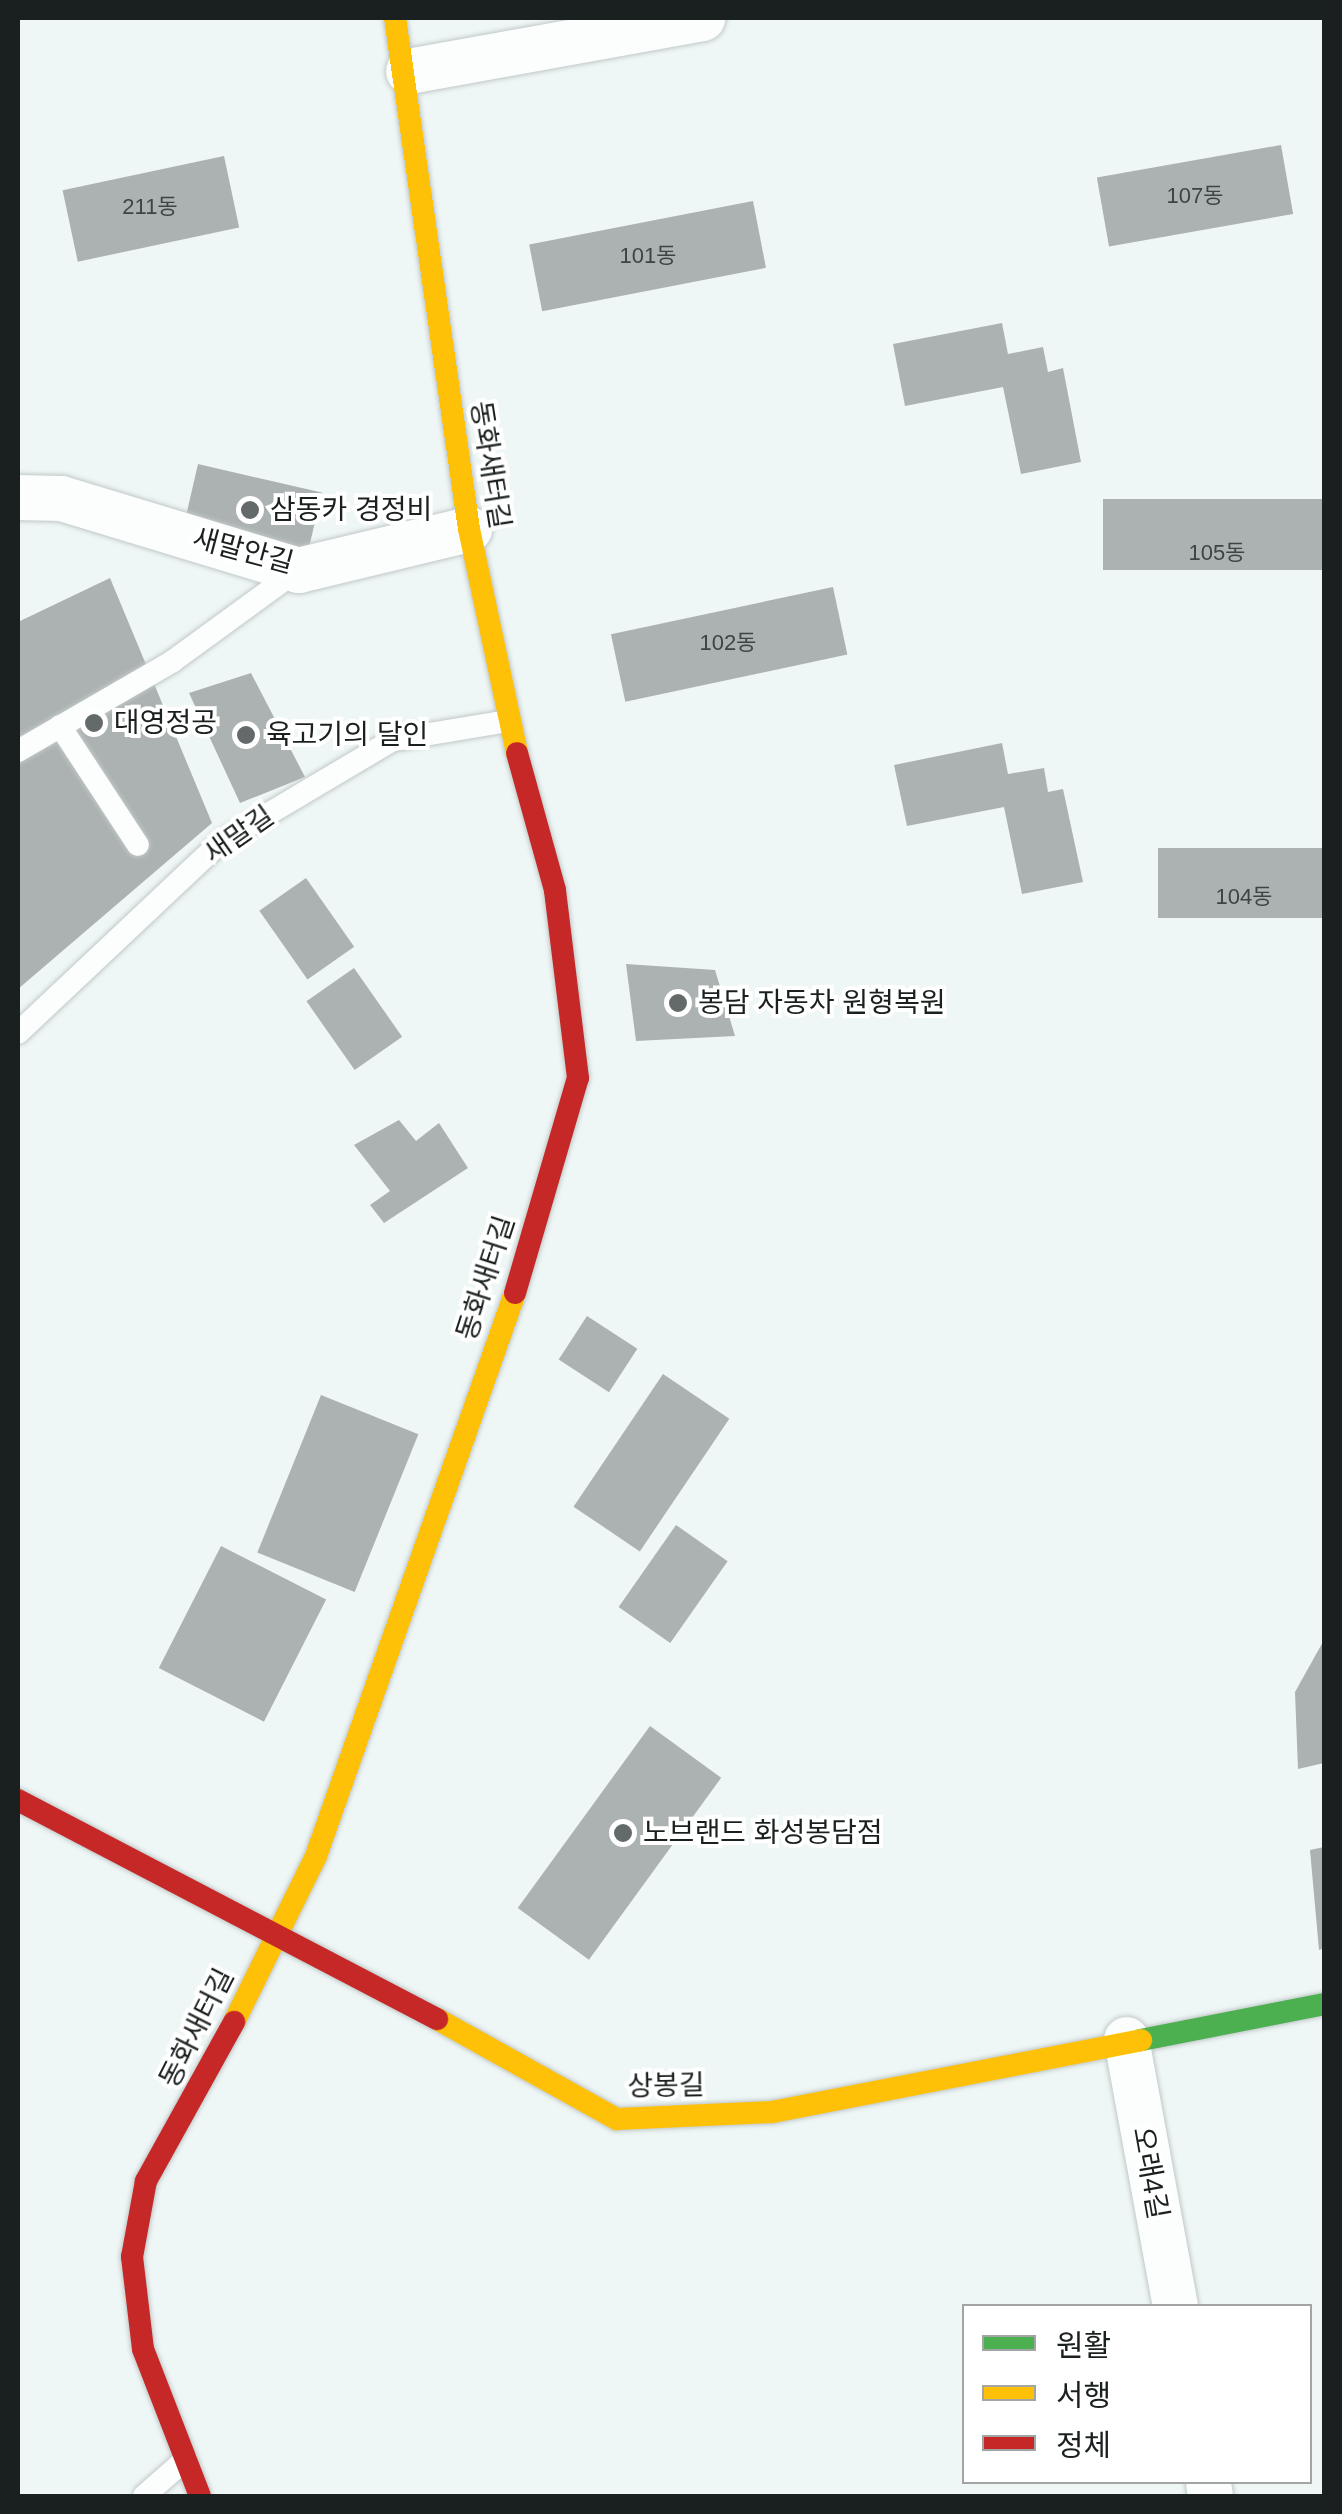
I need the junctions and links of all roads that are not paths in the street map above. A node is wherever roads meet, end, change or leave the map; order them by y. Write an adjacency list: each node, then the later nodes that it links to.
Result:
1 (395, 18): 3 (street, 동화새터길)
2 (702, 18): 3 (street)
3 (408, 71): 5 (street, 동화새터길)
4 (18, 497): 6 (street, 새말안길)
5 (469, 529): 6 (street, 새말안길); 7 (street, 동화새터길)
6 (298, 570): 8 (lane)
7 (508, 722): 11 (lane, 새말길); 13 (street, 동화새터길)
8 (60, 726): 9 (lane); 10 (lane)
9 (18, 751)
10 (138, 845)
11 (18, 1033)
12 (18, 1800): 13 (street, 상봉길)
13 (280, 1932): 15 (street, 상봉길); 17 (street, 동화새터길)
14 (1324, 2004): 15 (street, 상봉길)
15 (1126, 2038): 16 (street, 오래4길)
16 (1175, 2304)
17 (186, 2459): 18 (lane); 19 (street, 동화새터길)
18 (144, 2496)
19 (200, 2496)

